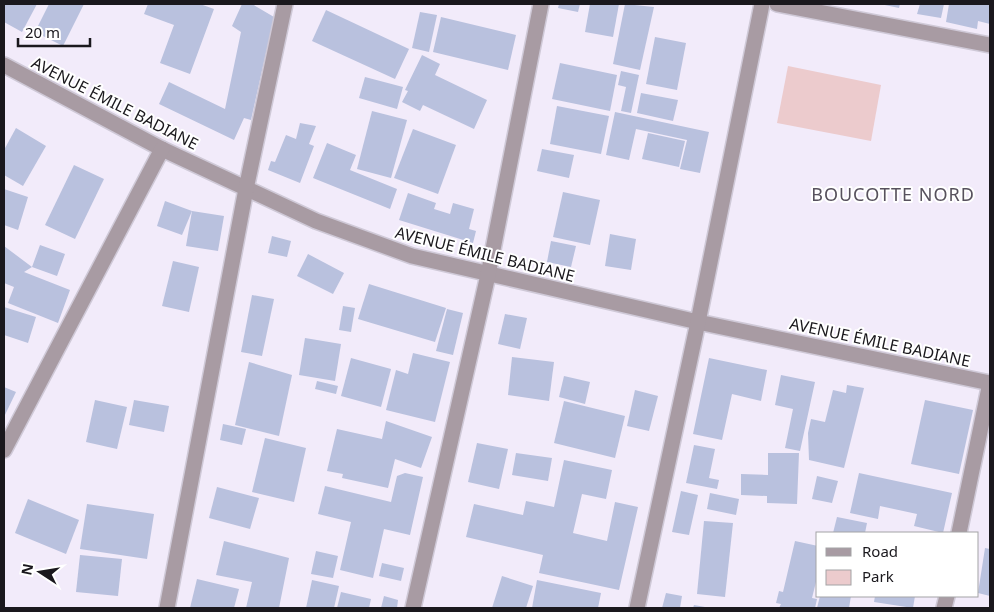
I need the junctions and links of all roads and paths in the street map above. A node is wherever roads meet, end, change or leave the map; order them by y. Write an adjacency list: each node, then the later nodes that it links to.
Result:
1 (285, 4): 8 (street)
2 (541, 4): 9 (street)
3 (762, 4): 10 (street)
4 (777, 4): 5 (street)
5 (990, 46)
6 (4, 65): 7 (street, AVENUE ÉMILE BADIANE)
7 (162, 149): 8 (street, AVENUE ÉMILE BADIANE); 12 (street)
8 (246, 188): 9 (street, AVENUE ÉMILE BADIANE); 14 (street)
9 (488, 275): 10 (street, AVENUE ÉMILE BADIANE); 15 (street)
10 (698, 322): 11 (street, AVENUE ÉMILE BADIANE); 16 (street)
11 (990, 383): 13 (street)
12 (4, 450)
13 (960, 532)
14 (167, 608)
15 (414, 608)
16 (637, 608)

